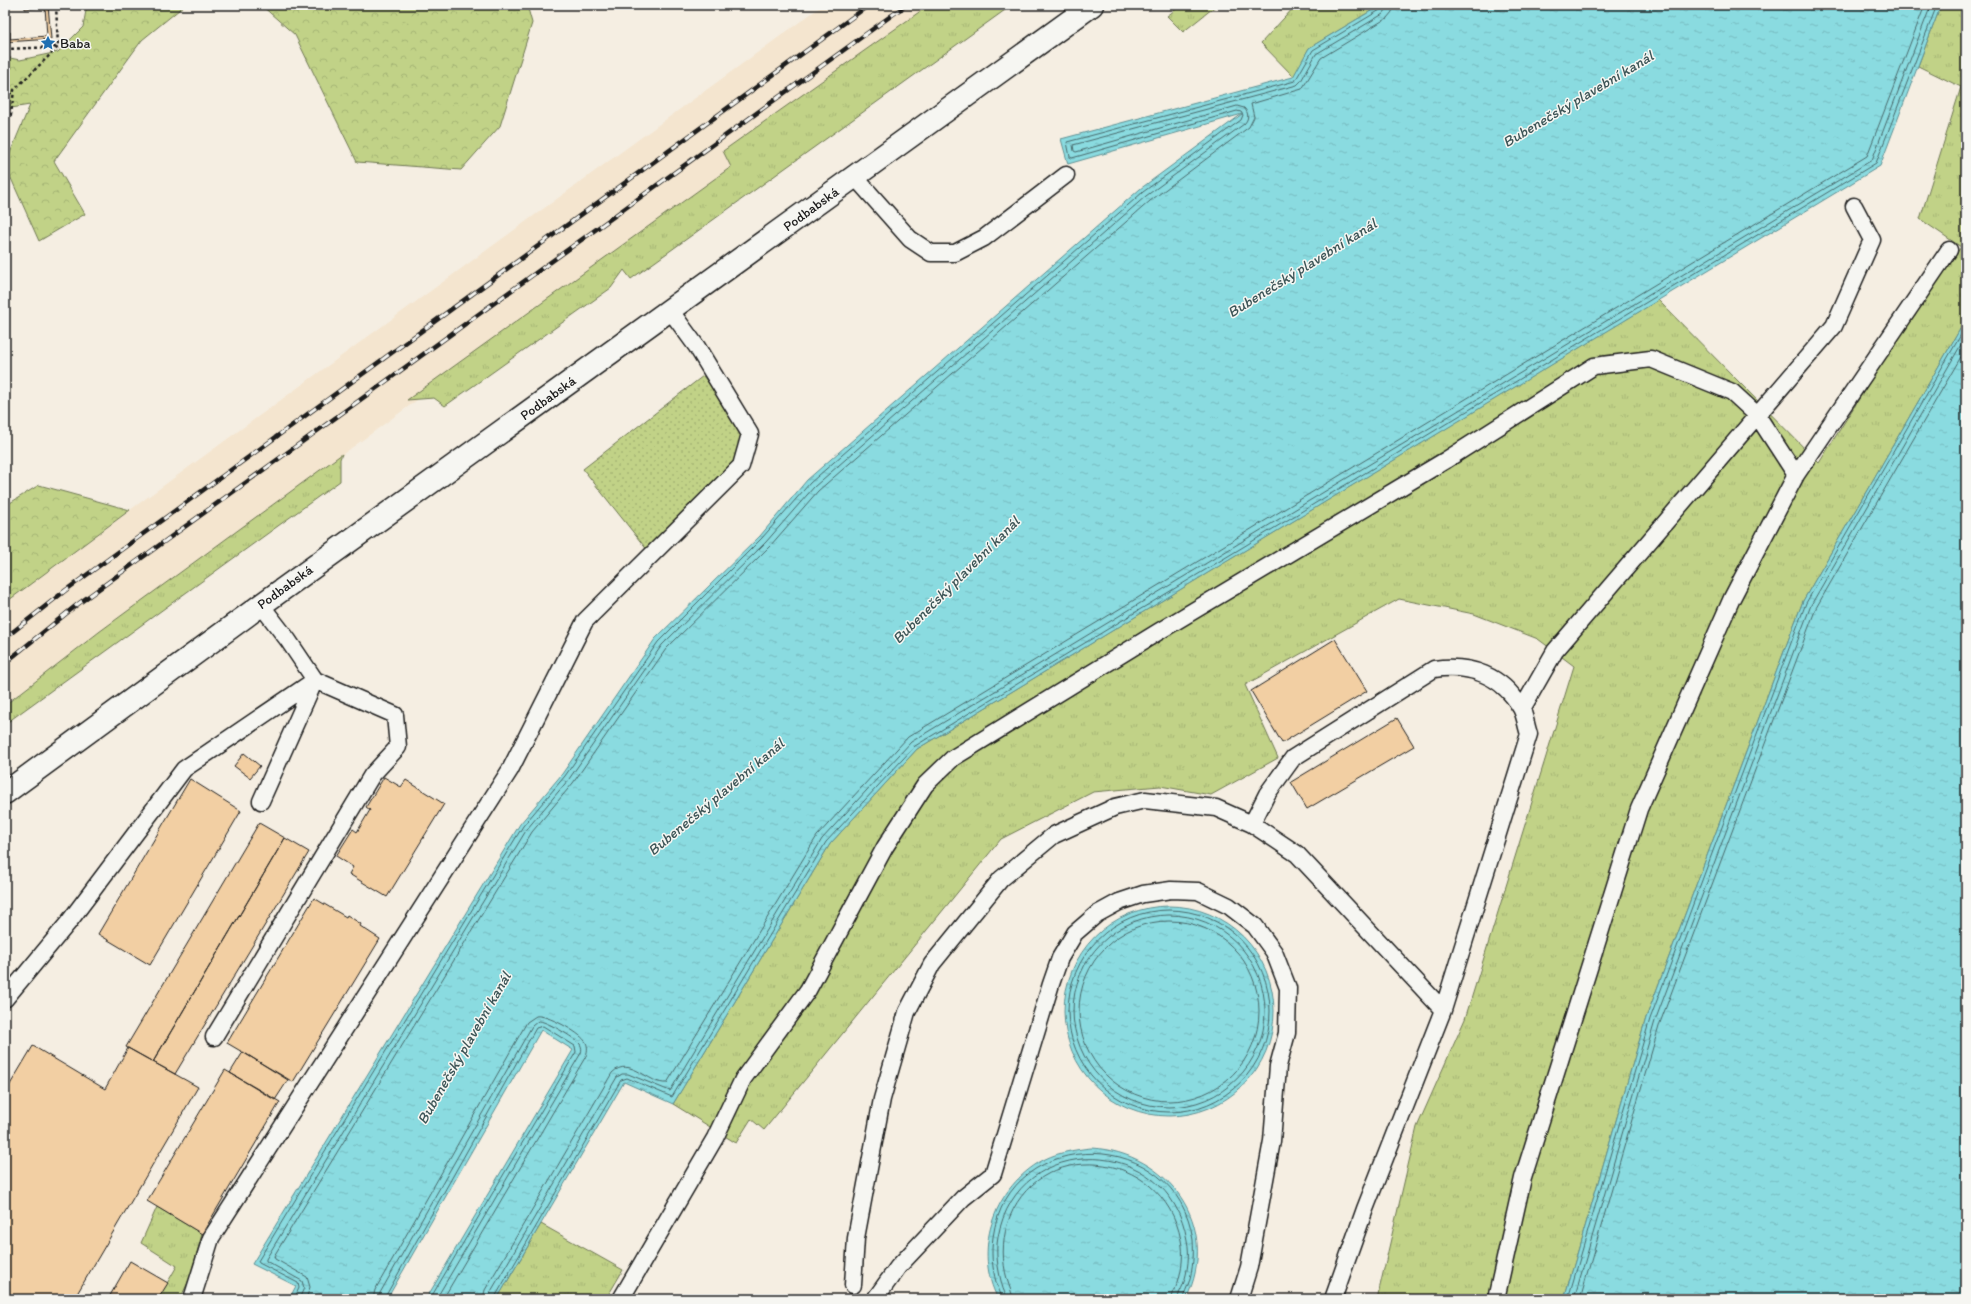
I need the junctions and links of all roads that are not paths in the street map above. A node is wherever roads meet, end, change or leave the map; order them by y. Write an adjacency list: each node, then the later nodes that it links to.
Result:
1 (1092, 5): 3 (main road, Podbabská)
2 (1066, 175): 3 (lane)
3 (855, 177): 6 (main road, Podbabská)
4 (1854, 206): 7 (lane)
5 (1949, 250): 8 (lane)
6 (670, 310): 9 (main road, Podbabská); 19 (lane)
7 (1757, 415): 8 (lane); 11 (lane); 20 (lane)
8 (1796, 475): 24 (lane)
9 (261, 605): 10 (lane); 12 (main road, Podbabská)
10 (315, 680): 13 (lane); 15 (lane); 17 (lane)
11 (1522, 709): 14 (lane); 16 (lane)
12 (5, 793)
13 (262, 801)
14 (1252, 824): 16 (lane); 18 (lane)
15 (5, 999)
16 (1443, 1010): 23 (lane)
17 (214, 1038)
18 (853, 1285)
19 (192, 1299)
20 (621, 1299)
21 (875, 1299): 22 (lane)
22 (1239, 1299)
23 (1333, 1299)
24 (1496, 1299)

